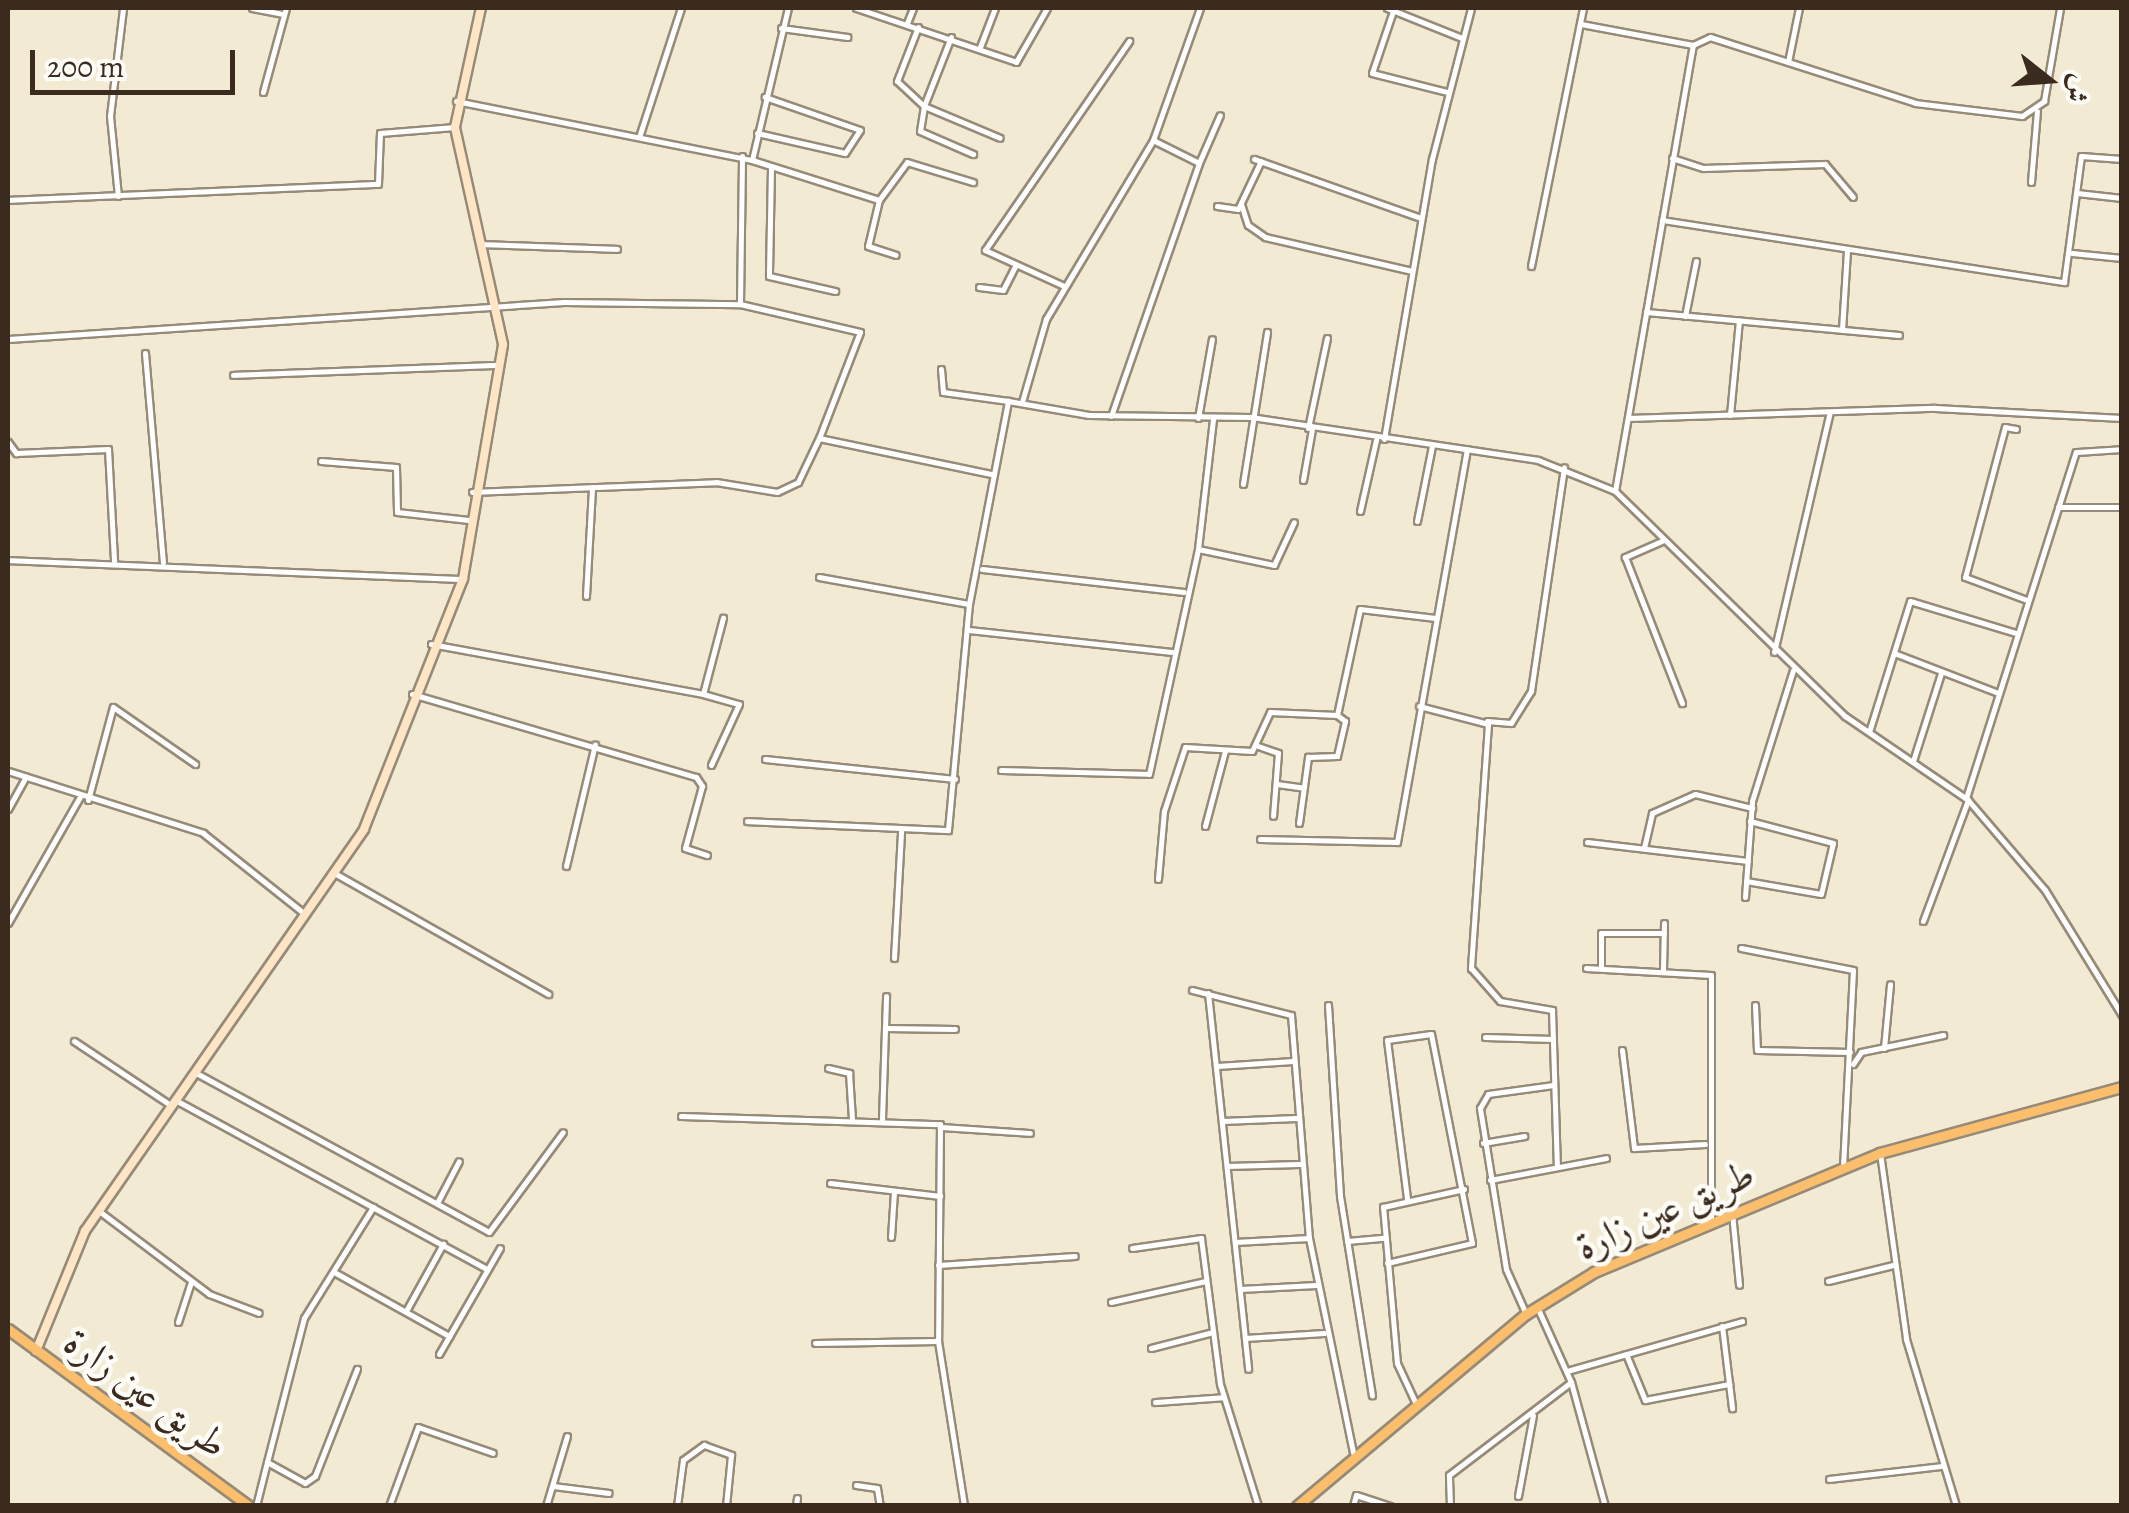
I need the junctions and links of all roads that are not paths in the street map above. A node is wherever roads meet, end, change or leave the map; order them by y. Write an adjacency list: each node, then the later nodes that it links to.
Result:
1 (122, 8): 52 (street)
2 (252, 8): 17 (street)
3 (481, 8): 33 (main road)
4 (681, 8): 39 (street)
5 (788, 8): 22 (street)
6 (856, 8): 18 (street)
7 (884, 8): 18 (street)
8 (913, 8): 19 (street)
9 (995, 8): 28 (street)
10 (1046, 8): 28 (street)
11 (1200, 8): 41 (street)
12 (1471, 8): 25 (street)
13 (1582, 8): 20 (street)
14 (1799, 8): 29 (street)
15 (2060, 8): 35 (street)
16 (1390, 9): 25 (street); 31 (street)
17 (285, 11): 30 (street)
18 (880, 15): 19 (street)
19 (907, 24): 21 (street)
20 (1581, 24): 27 (street); 69 (street)
21 (918, 27): 24 (street); 34 (street)
22 (782, 28): 23 (street); 32 (street)
23 (847, 37)
24 (951, 37): 28 (street); 34 (street)
25 (1462, 38): 31 (street)
26 (1129, 41): 68 (street)
27 (1693, 45): 29 (street); 44 (street)
28 (980, 48)
29 (1788, 62): 35 (street)
30 (263, 92)
31 (1448, 92): 59 (street)
32 (764, 97): 38 (street); 38 (street)
33 (456, 101): 37 (main road); 39 (street)
34 (924, 106): 40 (street); 42 (street)
35 (2037, 111): 50 (street)
36 (1220, 115): 47 (street)
37 (455, 127): 52 (street); 61 (main road)
38 (756, 133): 46 (street)
39 (640, 134): 43 (street)
40 (1000, 138)
41 (1154, 140): 47 (street); 71 (street)
42 (973, 154)
43 (742, 156): 46 (street); 74 (street)
44 (1672, 158): 53 (street); 60 (street)
45 (2122, 159): 51 (street)
46 (752, 160): 48 (street)
47 (1199, 163): 93 (street)
48 (771, 168): 56 (street); 73 (street)
49 (972, 182): 56 (street)
50 (2032, 182)
51 (2077, 193): 54 (street); 64 (street)
52 (118, 196): 55 (street)
53 (1854, 198)
54 (2122, 198)
55 (8, 200)
56 (879, 200): 65 (street)
57 (1241, 204): 58 (street); 59 (street); 70 (street)
58 (1217, 206)
59 (1421, 218): 70 (street)
60 (1662, 220): 63 (street); 76 (street)
61 (479, 244): 62 (street); 75 (main road)
62 (617, 248)
63 (1847, 250): 64 (street); 79 (street)
64 (2072, 253): 66 (street)
65 (896, 255)
66 (2122, 258)
67 (1696, 261): 77 (street)
68 (1015, 266): 71 (street); 72 (street)
69 (1531, 266)
70 (1412, 270): 102 (street)
71 (1064, 286): 90 (street)
72 (979, 287)
73 (835, 291)
74 (740, 304): 75 (street); 101 (street)
75 (497, 306): 82 (street); 86 (main road)
76 (1646, 312): 77 (street); 96 (street)
77 (1685, 316): 78 (street)
78 (1740, 320): 79 (street); 92 (street)
79 (1842, 330): 81 (street)
80 (1267, 332): 95 (street)
81 (1899, 335)
82 (8, 338)
83 (1327, 338): 99 (street)
84 (1212, 339): 94 (street)
85 (144, 353): 125 (street)
86 (501, 365): 88 (street); 114 (main road)
87 (941, 369): 89 (street)
88 (233, 375)
89 (1008, 401): 90 (street); 109 (street)
90 (1022, 402): 93 (street)
91 (1830, 412): 92 (street); 97 (street); 139 (street)
92 (1730, 415): 96 (street)
93 (1111, 416): 94 (street)
94 (1198, 418): 98 (street)
95 (1252, 418): 98 (street); 99 (street); 111 (street)
96 (1628, 418): 113 (street)
97 (2122, 418)
98 (1212, 419): 122 (street)
99 (1310, 429): 102 (street); 110 (street)
100 (2016, 429): 131 (street)
101 (818, 438): 109 (street); 112 (street)
102 (1380, 440): 104 (street); 117 (street)
103 (8, 442): 124 (street)
104 (1432, 446): 105 (street); 119 (street)
105 (1467, 449): 108 (street); 134 (street)
106 (2122, 449): 116 (street)
107 (322, 461): 118 (street)
108 (1564, 467): 113 (street); 149 (street)
109 (992, 474): 126 (street)
110 (1303, 480)
111 (1244, 484)
112 (592, 487): 114 (street); 130 (street)
113 (1614, 491): 121 (street)
114 (472, 492): 118 (main road)
115 (2122, 506): 116 (street)
116 (2058, 507): 131 (street)
117 (1360, 511)
118 (470, 520): 128 (main road)
119 (1417, 521)
120 (1294, 522): 122 (street)
121 (1664, 540): 139 (street); 146 (street)
122 (1198, 549): 129 (street)
123 (8, 560): 124 (street)
124 (114, 561): 125 (street)
125 (163, 562): 128 (street)
126 (982, 569): 129 (street); 132 (street)
127 (819, 577): 132 (street)
128 (463, 578): 137 (main road)
129 (1184, 592): 138 (street)
130 (586, 596)
131 (2027, 600): 136 (street)
132 (969, 604): 135 (street)
133 (723, 618): 145 (street)
134 (1436, 618): 147 (street); 148 (street)
135 (969, 630): 138 (street); 161 (street)
136 (2016, 633): 140 (street); 143 (street)
137 (431, 644): 144 (main road); 145 (street)
138 (1172, 652): 158 (street)
139 (1774, 652): 141 (street)
140 (1894, 652): 142 (street); 150 (street)
141 (1793, 670): 150 (street); 166 (street)
142 (1940, 673): 143 (street); 155 (street)
143 (1998, 693): 165 (street)
144 (412, 694): 151 (street); 180 (main road)
145 (704, 694): 157 (street)
146 (1682, 703)
147 (1419, 706): 149 (street); 174 (street)
148 (1337, 715): 152 (street); 163 (street)
149 (1487, 721): 206 (street)
150 (1869, 732): 155 (street)
151 (595, 744): 177 (street); 179 (street)
152 (1258, 746): 153 (street); 162 (street)
153 (1225, 751): 172 (street); 181 (street)
154 (765, 760): 161 (street)
155 (1912, 762): 165 (street)
156 (194, 764): 164 (street)
157 (711, 765)
158 (1001, 770)
159 (8, 771): 160 (street)
160 (26, 778): 164 (street); 167 (street)
161 (955, 779): 173 (street)
162 (1276, 784): 163 (street); 168 (street)
163 (1304, 788): 171 (street)
164 (84, 798): 184 (street); 186 (street)
165 (1967, 799): 185 (street); 201 (street)
166 (1752, 808): 170 (street); 176 (street)
167 (8, 809)
168 (1273, 816)
169 (747, 821): 173 (street)
170 (1750, 821): 178 (street); 182 (street)
171 (1299, 824)
172 (1205, 826)
173 (901, 832): 190 (street)
174 (1260, 839)
175 (1587, 842): 176 (street)
176 (1644, 848): 178 (street)
177 (708, 855)
178 (1748, 862): 182 (street)
179 (566, 866)
180 (336, 874): 184 (main road); 197 (street)
181 (1158, 879)
182 (1746, 881): 183 (street)
183 (1745, 898)
184 (307, 916): 215 (main road)
185 (1923, 921)
186 (8, 922)
187 (1664, 923): 188 (street)
188 (1664, 932): 192 (street); 193 (street)
189 (1741, 948): 210 (street)
190 (894, 958)
191 (1586, 968): 192 (street)
192 (1601, 968): 193 (street)
193 (1663, 970): 229 (street)
194 (1890, 984): 208 (street)
195 (1192, 990): 196 (street)
196 (1208, 993): 211 (street); 212 (street)
197 (548, 994)
198 (886, 996): 202 (street)
199 (1328, 1005): 251 (street)
200 (1756, 1005): 210 (street)
201 (2122, 1015)
202 (885, 1028): 203 (street); 222 (street)
203 (956, 1030)
204 (1943, 1035): 208 (street)
205 (1484, 1037): 206 (street)
206 (1552, 1039): 216 (street)
207 (74, 1041): 218 (street)
208 (1884, 1048): 214 (street)
209 (1622, 1050): 229 (street)
210 (1850, 1052): 214 (street)
211 (1293, 1061): 212 (street); 221 (street)
212 (1216, 1066): 223 (street)
213 (828, 1068): 220 (street)
214 (1850, 1073): 236 (street)
215 (198, 1074): 218 (main road); 243 (street)
216 (1553, 1085): 228 (street); 235 (street)
217 (2122, 1087): 230 (main road, طريق عين زارة)
218 (177, 1105): 244 (street); 246 (main road)
219 (681, 1116): 220 (street)
220 (852, 1118): 222 (street)
221 (1296, 1118): 223 (street); 233 (street)
222 (882, 1120): 224 (street)
223 (1222, 1122): 234 (street)
224 (940, 1127): 226 (street); 241 (street)
225 (562, 1132): 243 (street)
226 (1030, 1133)
227 (1524, 1136): 228 (street)
228 (1484, 1142): 237 (street)
229 (1705, 1144): 247 (street)
230 (1880, 1153): 236 (main road, طريق عين زارة); 259 (street)
231 (1606, 1158): 235 (street)
232 (459, 1161): 243 (street)
233 (1299, 1164): 234 (street); 249 (street)
234 (1228, 1166): 252 (street)
235 (1557, 1166): 237 (street)
236 (1843, 1166): 245 (main road, طريق عين زارة)
237 (1490, 1180): 272 (street)
238 (830, 1183): 240 (street)
239 (1464, 1189): 242 (street); 242 (street); 257 (street)
240 (894, 1192): 241 (street); 248 (street)
241 (940, 1196): 258 (street)
242 (1407, 1199): 250 (street)
243 (436, 1203)
244 (373, 1207): 253 (street); 261 (street)
245 (1731, 1210): 247 (main road, طريق عين زارة); 266 (street)
246 (99, 1212): 264 (street); 284 (main road)
247 (1712, 1218): 269 (main road, طريق عين زارة)
248 (891, 1237)
249 (1309, 1238): 252 (street); 265 (street)
250 (1384, 1238): 251 (street); 257 (street)
251 (1347, 1241): 292 (street)
252 (1235, 1242): 267 (street)
253 (443, 1244): 260 (street); 270 (street)
254 (500, 1248): 260 (street)
255 (1132, 1248): 262 (street)
256 (1075, 1256): 258 (street)
257 (1387, 1263): 295 (street)
258 (938, 1265): 281 (street)
259 (1893, 1265): 263 (street); 302 (street)
260 (486, 1269): 279 (street)
261 (334, 1272): 270 (street); 301 (street)
262 (1206, 1281): 268 (street); 277 (street)
263 (1828, 1281)
264 (191, 1282): 271 (street); 274 (street)
265 (1316, 1285): 267 (street); 278 (street)
266 (1739, 1285)
267 (1240, 1289): 280 (street)
268 (1111, 1302)
269 (1537, 1306): 272 (main road, طريق عين زارة); 289 (street)
270 (406, 1311): 279 (street)
271 (259, 1312)
272 (1526, 1314): 295 (main road, طريق عين زارة)
273 (1742, 1321): 275 (street)
274 (178, 1322)
275 (1722, 1326): 286 (street); 291 (street)
276 (8, 1328): 284 (main road, طريق عين زارة)
277 (1213, 1332): 283 (street); 293 (street)
278 (1324, 1333): 280 (street); 300 (street)
279 (449, 1336): 285 (street)
280 (1245, 1338): 288 (street)
281 (938, 1341): 282 (street); 314 (street)
282 (815, 1343)
283 (1151, 1348)
284 (36, 1350): 308 (main road, طريق عين زارة)
285 (439, 1354)
286 (1626, 1354): 289 (street); 291 (street)
287 (358, 1369): 301 (street)
288 (1248, 1369)
289 (1567, 1371): 290 (street)
290 (1571, 1382): 297 (street); 320 (street)
291 (1729, 1384): 296 (street)
292 (1372, 1394)
293 (1224, 1396): 294 (street); 315 (street)
294 (1155, 1402)
295 (1416, 1404): 300 (main road, طريق عين زارة)
296 (1732, 1408)
297 (1533, 1412): 307 (street); 319 (street)
298 (568, 1436): 304 (street)
299 (493, 1453): 309 (street)
300 (1353, 1453): 316 (main road, طريق عين زارة)
301 (267, 1462): 308 (street)
302 (1942, 1466): 303 (street); 321 (street)
303 (1829, 1479)
304 (553, 1486): 306 (street); 310 (street)
305 (856, 1486): 313 (street)
306 (609, 1493)
307 (1518, 1496)
308 (252, 1506)
309 (389, 1506)
310 (546, 1506)
311 (677, 1506): 312 (street)
312 (726, 1506)
313 (880, 1506)
314 (964, 1506)
315 (1258, 1506)
316 (1298, 1506)
317 (1352, 1506): 318 (street)
318 (1390, 1506)
319 (1450, 1506)
320 (1605, 1506)
321 (1956, 1506)

